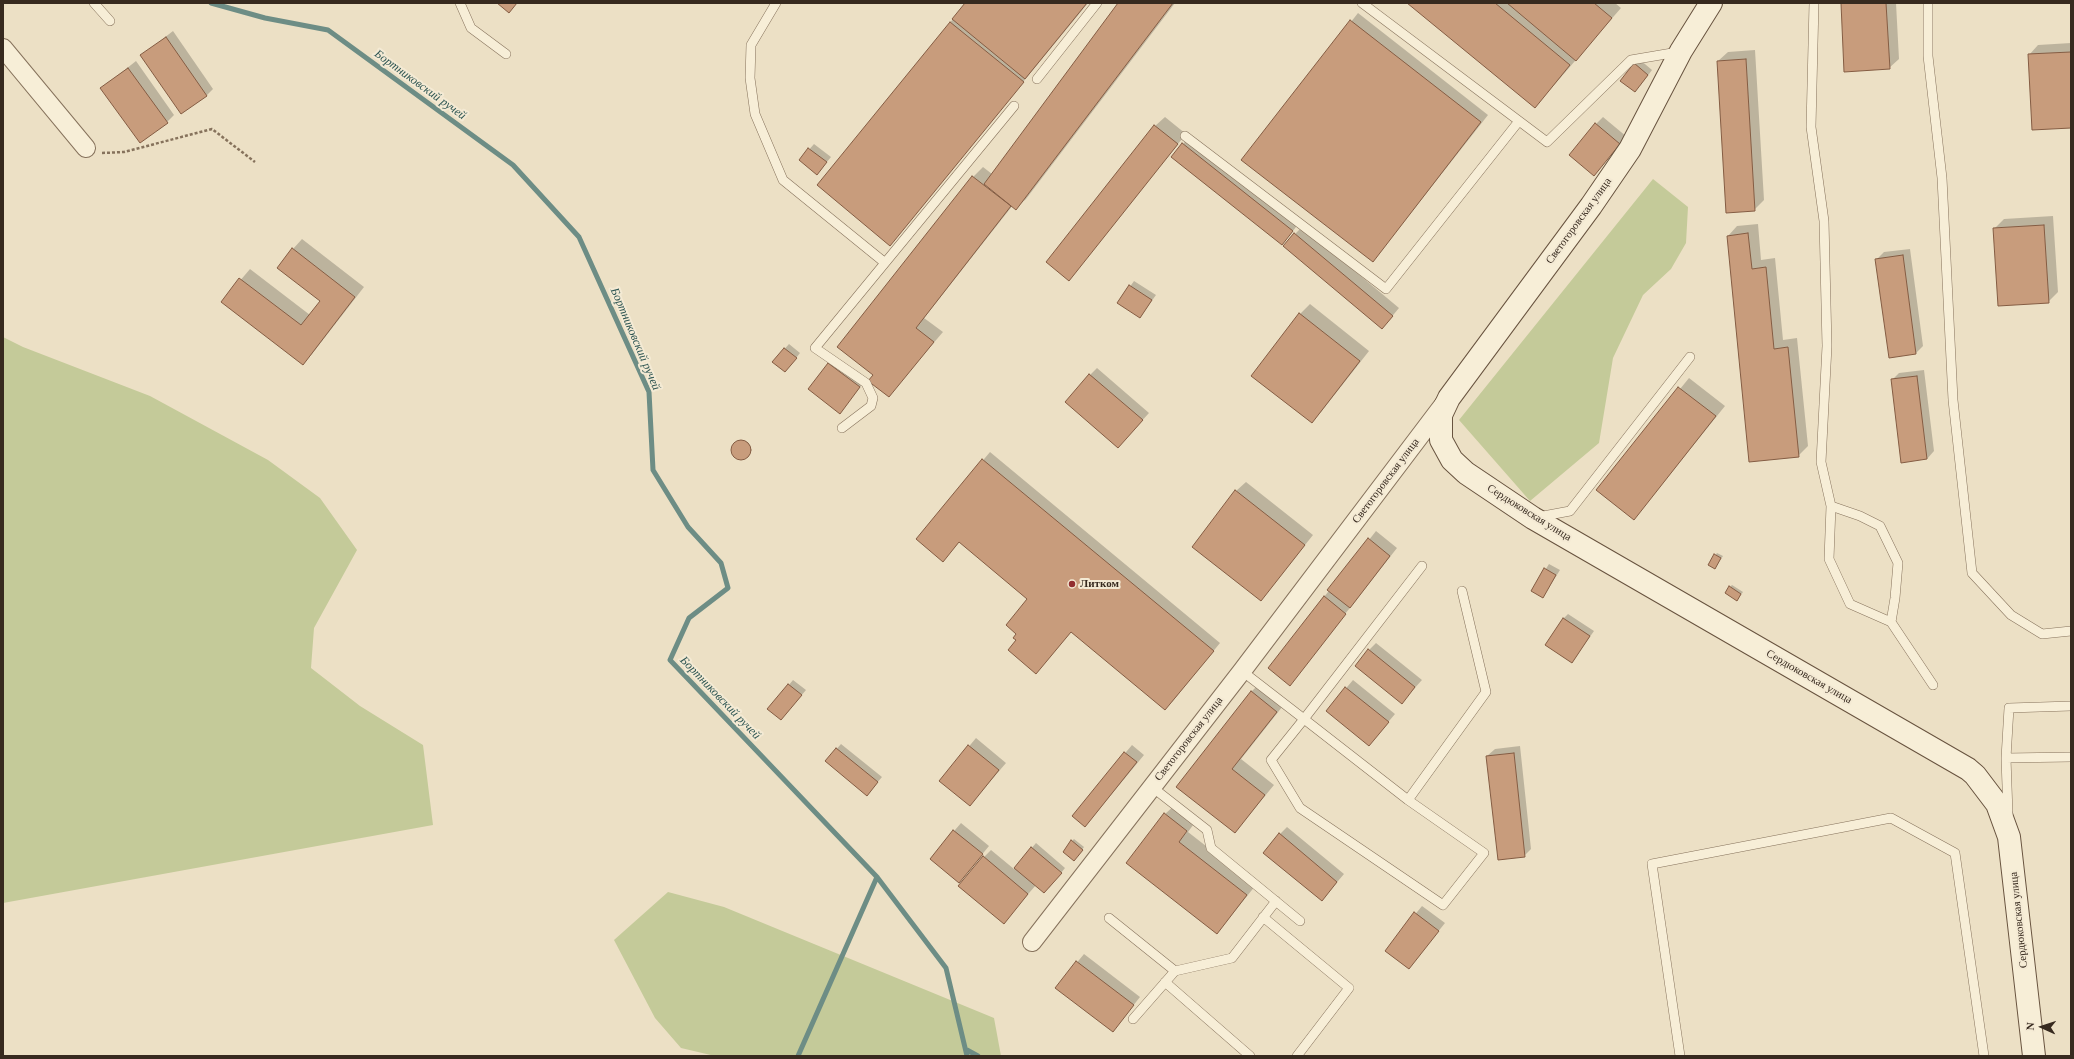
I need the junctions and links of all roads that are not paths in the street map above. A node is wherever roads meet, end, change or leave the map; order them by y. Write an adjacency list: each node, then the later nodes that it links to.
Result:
1 (94, 3): 9 (lane)
2 (460, 3): 12 (lane)
3 (776, 3): 18 (lane)
4 (1097, 3): 13 (lane)
5 (1362, 3): 15 (lane)
6 (1711, 3): 10 (street, Светогоровская улица)
7 (1814, 3): 22 (lane)
8 (1928, 3): 27 (lane)
9 (110, 21)
10 (1682, 51): 15 (lane); 20 (street, Светогоровская улица)
11 (5, 53): 17 (street)
12 (506, 54)
13 (1037, 80)
14 (1014, 106): 18 (lane)
15 (1519, 121): 16 (lane)
16 (1185, 136)
17 (86, 148)
18 (884, 262): 21 (lane)
19 (1690, 357): 23 (lane)
20 (1449, 398): 23 (street, Сердюковская улица); 28 (street, Светогоровская улица)
21 (842, 428)
22 (1831, 506): 26 (lane); 26 (lane)
23 (1533, 518): 36 (street, Сердюковская улица)
24 (1422, 566): 31 (lane)
25 (1462, 591): 35 (lane)
26 (1890, 622): 29 (lane)
27 (2071, 631)
28 (1242, 671): 31 (lane); 34 (street, Светогоровская улица)
29 (1933, 684)
30 (2071, 706): 33 (lane)
31 (1304, 719): 35 (lane); 35 (lane)
32 (2071, 757): 33 (lane)
33 (2006, 758): 36 (lane)
34 (1152, 787): 37 (lane); 41 (street, Светогоровская улица)
35 (1408, 800)
36 (2009, 837): 49 (street, Сердюковская улица)
37 (1276, 901): 39 (lane); 40 (lane)
38 (1109, 918): 42 (lane)
39 (1263, 918): 42 (lane); 46 (lane)
40 (1300, 921)
41 (1032, 942)
42 (1174, 971): 43 (lane)
43 (1165, 982): 44 (lane); 45 (lane)
44 (1133, 1019)
45 (1250, 1056)
46 (1297, 1056)
47 (1680, 1056): 48 (lane)
48 (1984, 1056)
49 (2034, 1056)

